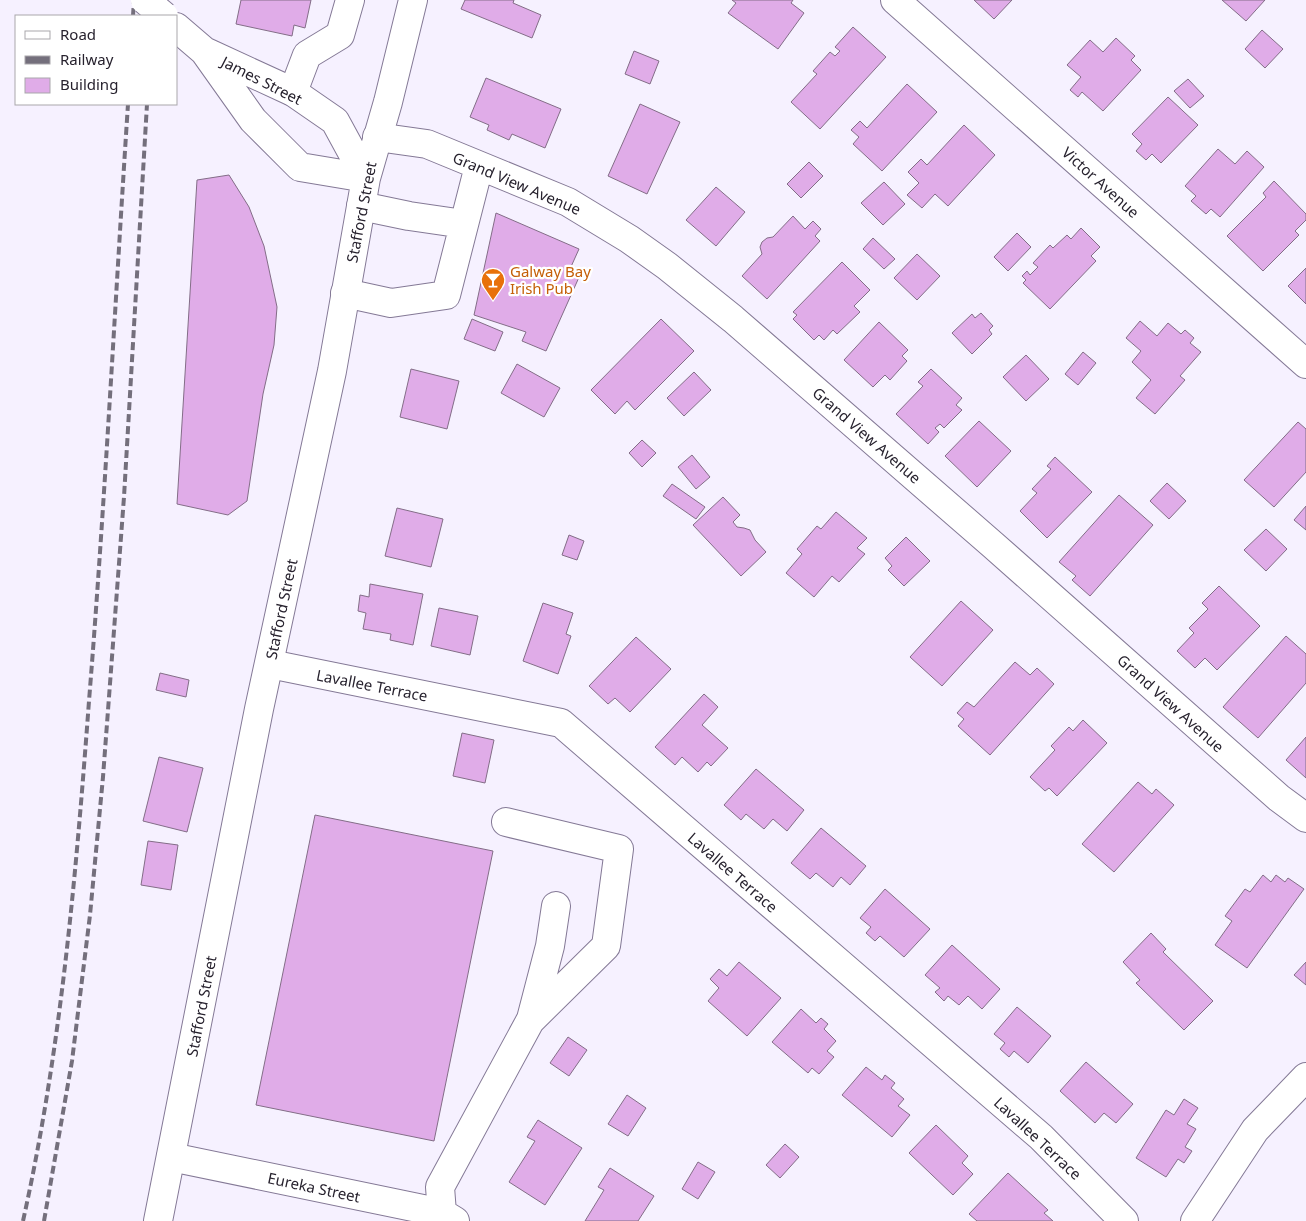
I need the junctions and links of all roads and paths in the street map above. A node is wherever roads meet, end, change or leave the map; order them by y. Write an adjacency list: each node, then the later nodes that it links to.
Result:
1 (145, 0): 5 (street, bridge)
2 (350, 0): 8 (street)
3 (413, 0): 9 (street, Stafford Street)
4 (896, 0): 15 (street, Victor Avenue)
5 (163, 15)
6 (178, 29): 7 (street, James Street)
7 (204, 51): 8 (street, James Street); 11 (street, James Street)
8 (293, 92): 11 (street, James Street)
9 (377, 137): 10 (street, Grand View Avenue); 11 (street, Stafford Street)
10 (479, 166): 13 (street); 17 (street, Grand View Avenue)
11 (366, 178): 12 (street, Stafford Street)
12 (360, 206): 13 (street); 14 (street, Stafford Street)
13 (464, 224): 14 (street)
14 (345, 293): 16 (street, Stafford Street)
15 (1306, 364)
16 (270, 664): 22 (street, Stafford Street); 25 (street, Lavallee Terrace)
17 (1306, 818)
18 (506, 822): 20 (street)
19 (556, 906): 20 (street)
20 (530, 1021): 23 (street)
21 (1306, 1077): 26 (street)
22 (172, 1157): 23 (street, Eureka Street); 24 (street, Stafford Street)
23 (448, 1217)
24 (158, 1221)
25 (1124, 1221)
26 (1195, 1221)

